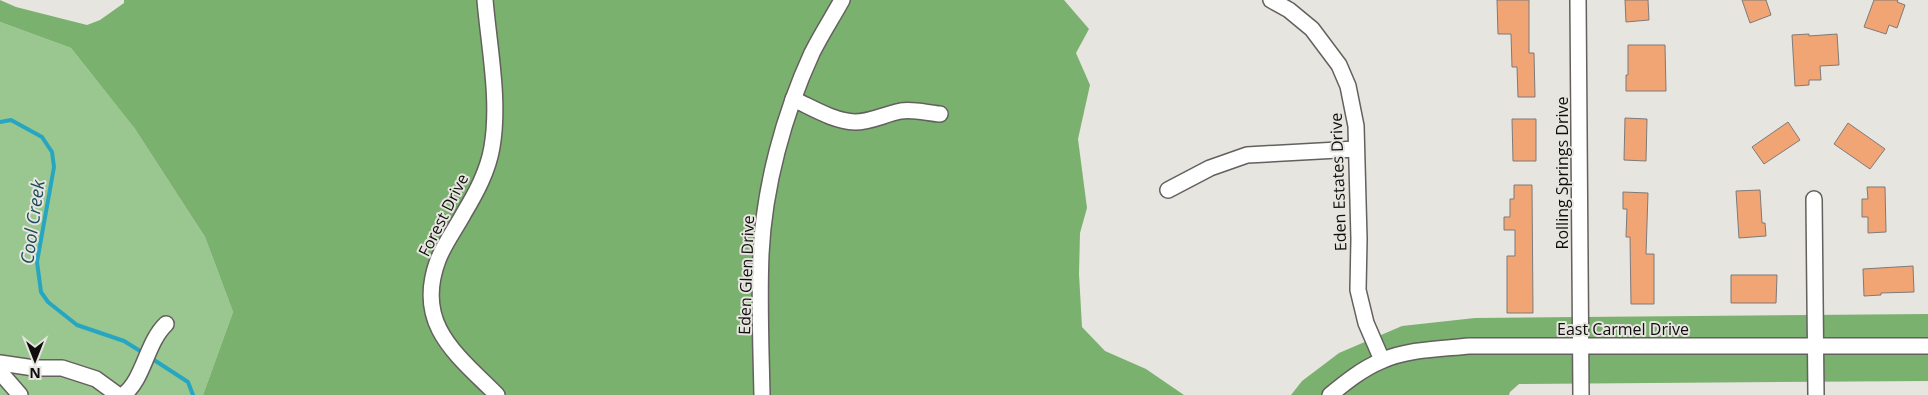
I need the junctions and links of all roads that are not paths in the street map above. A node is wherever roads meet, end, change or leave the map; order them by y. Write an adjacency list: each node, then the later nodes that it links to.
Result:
1 (484, 0): 20 (street, Forest Drive)
2 (842, 0): 5 (street, Eden Glen Drive)
3 (1271, 0): 7 (street, Eden Estates Drive)
4 (1578, 0): 11 (street, Rolling Springs Drive)
5 (793, 99): 6 (street); 21 (street, Eden Glen Drive)
6 (940, 114)
7 (1356, 149): 8 (street); 14 (street, Eden Estates Drive)
8 (1168, 190)
9 (1814, 199): 12 (street)
10 (166, 324): 19 (street)
11 (1580, 346): 12 (street, East Carmel Drive); 14 (street, East Carmel Drive); 23 (street, Rolling Springs Drive)
12 (1816, 346): 13 (street, East Carmel Drive); 24 (street)
13 (1928, 346)
14 (1382, 360): 22 (street, East Carmel Drive)
15 (0, 363): 18 (street)
16 (0, 372): 17 (street)
17 (20, 395)
18 (118, 395)
19 (124, 395)
20 (496, 395)
21 (762, 395)
22 (1330, 395)
23 (1581, 395)
24 (1816, 395)

